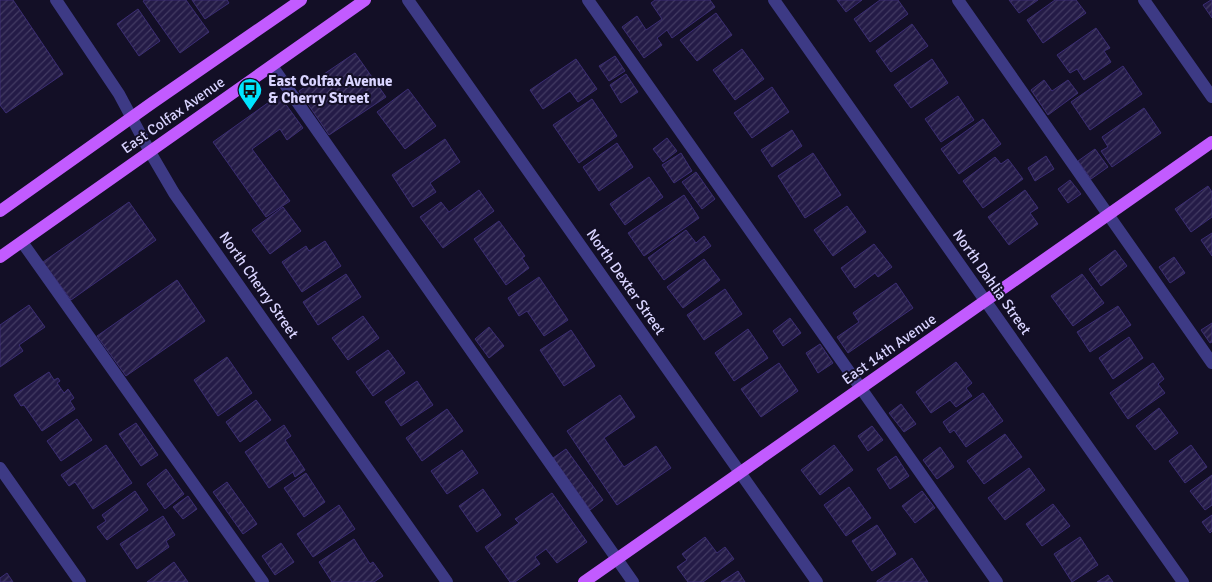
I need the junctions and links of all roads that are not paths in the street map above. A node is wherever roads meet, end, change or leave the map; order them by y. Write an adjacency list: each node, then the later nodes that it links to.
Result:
1 (56, 0): 11 (street, North Cherry Street)
2 (301, 0): 11 (main road, East Colfax Avenue)
3 (365, 0): 9 (main road, East Colfax Avenue)
4 (408, 0): 22 (street, North Dexter Street)
5 (588, 0): 20 (street)
6 (774, 0): 18 (street, North Dahlia Street)
7 (958, 0): 15 (street)
8 (1144, 0): 10 (street)
9 (272, 66): 13 (main road, East Colfax Avenue); 23 (street)
10 (1212, 97)
11 (132, 117): 13 (street, North Cherry Street); 14 (main road, East Colfax Avenue)
12 (1212, 142): 15 (main road, East 14th Avenue)
13 (150, 152): 16 (main road, East Colfax Avenue); 26 (street, North Cherry Street)
14 (0, 211)
15 (1109, 215): 18 (main road, East 14th Avenue); 19 (street)
16 (22, 242): 17 (main road, East Colfax Avenue); 25 (street)
17 (0, 257)
18 (986, 301): 20 (main road, East 14th Avenue); 31 (street, North Dahlia Street)
19 (1212, 363)
20 (860, 388): 22 (main road, East 14th Avenue); 30 (street)
21 (0, 468): 24 (street)
22 (741, 473): 23 (main road, East 14th Avenue); 29 (street, North Dexter Street)
23 (618, 559): 27 (main road, East 14th Avenue); 28 (street)
24 (80, 582)
25 (263, 582)
26 (447, 582)
27 (584, 582)
28 (633, 582)
29 (817, 582)
30 (997, 582)
31 (1183, 582)

